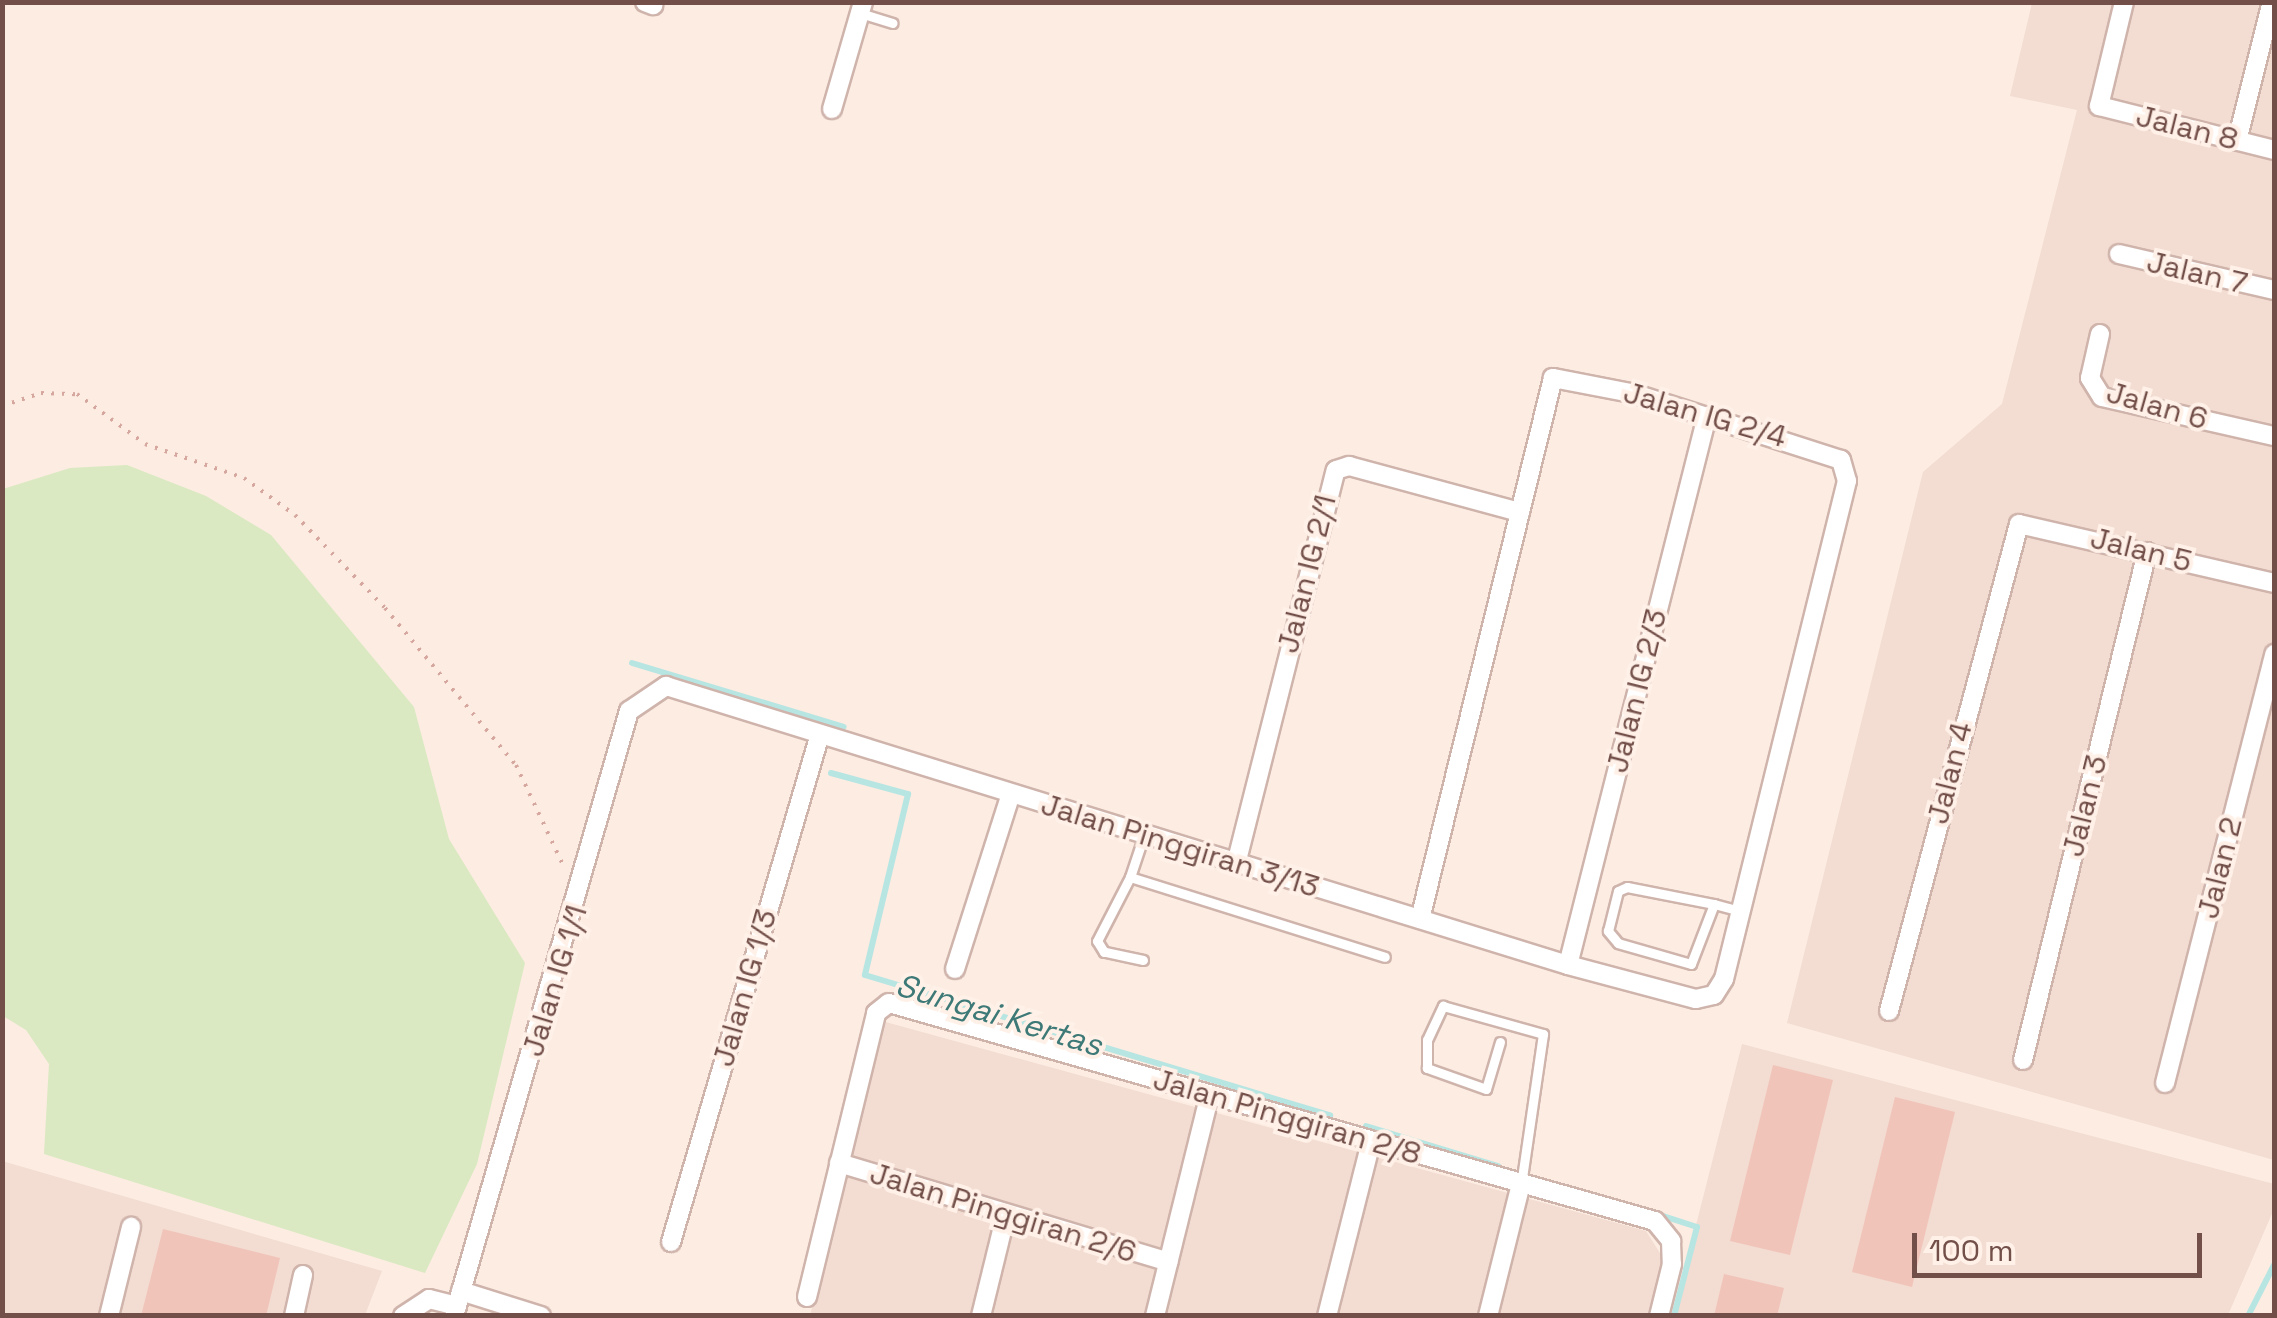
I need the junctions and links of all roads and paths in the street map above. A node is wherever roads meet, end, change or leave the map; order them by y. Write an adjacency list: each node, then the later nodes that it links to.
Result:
1 (2124, 2): 6 (street, Jalan 8)
2 (2272, 2): 6 (street)
3 (862, 8): 4 (lane); 5 (street)
4 (894, 22)
5 (832, 109)
6 (2237, 140): 7 (street, Jalan 8)
7 (2274, 150)
8 (2119, 254): 9 (street, Jalan 7)
9 (2274, 290)
10 (2100, 334): 13 (street, Jalan 6)
11 (2, 406): 25 (path)
12 (1706, 416): 14 (street, Jalan IG 2/4); 27 (street, Jalan IG 2/4); 31 (street, Jalan IG 2/3)
13 (2274, 436)
14 (1520, 512): 23 (street, Jalan IG 2/1); 28 (street, Jalan IG 2/4)
15 (2012, 535): 16 (street, Jalan 5); 34 (street, Jalan 4)
16 (2147, 552): 17 (street, Jalan 5); 36 (street, Jalan 3)
17 (2274, 583)
18 (2274, 654): 37 (street, Jalan 2)
19 (666, 686): 20 (street, Jalan Pinggiran 3/13); 25 (street, Jalan IG 1/1)
20 (820, 734): 21 (street, Jalan Pinggiran 3/13); 44 (street, Jalan IG 1/3)
21 (1011, 794): 22 (street, Jalan Pinggiran 3/13); 32 (street)
22 (1144, 836): 23 (street, Jalan Pinggiran 3/13); 24 (lane)
23 (1236, 864): 28 (street, Jalan Pinggiran 3/13)
24 (1130, 876): 29 (lane); 30 (lane)
25 (580, 900): 48 (street, Jalan IG 1/1)
26 (1714, 904): 26 (lane); 27 (lane)
27 (1741, 911): 33 (street, Jalan IG 2/4)
28 (1420, 919): 31 (street, Jalan Pinggiran 3/13)
29 (1385, 957)
30 (1144, 960)
31 (1568, 965): 33 (street, Jalan Pinggiran 3/13)
32 (955, 969)
33 (1696, 999)
34 (1889, 1010)
35 (1500, 1042): 41 (lane)
36 (2024, 1060)
37 (2166, 1083)
38 (1210, 1097): 39 (street, Jalan Pinggiran 2/8); 40 (street, Jalan Pinggiran 2/8); 45 (street)
39 (1371, 1142): 41 (street, Jalan Pinggiran 2/8); 55 (street)
40 (839, 1163): 42 (street, Jalan Pinggiran 2/6); 47 (street)
41 (1521, 1184): 56 (street); 57 (street, Jalan Pinggiran 2/8)
42 (1006, 1214): 45 (street, Jalan Pinggiran 2/6); 53 (street)
43 (130, 1227): 49 (street)
44 (671, 1242)
45 (1168, 1262): 54 (street)
46 (303, 1275): 50 (street)
47 (808, 1297)
48 (457, 1304): 51 (street); 52 (street)
49 (109, 1316)
50 (294, 1316)
51 (403, 1316)
52 (541, 1316)
53 (981, 1316)
54 (1155, 1316)
55 (1327, 1316)
56 (1488, 1316)
57 (1659, 1316)

